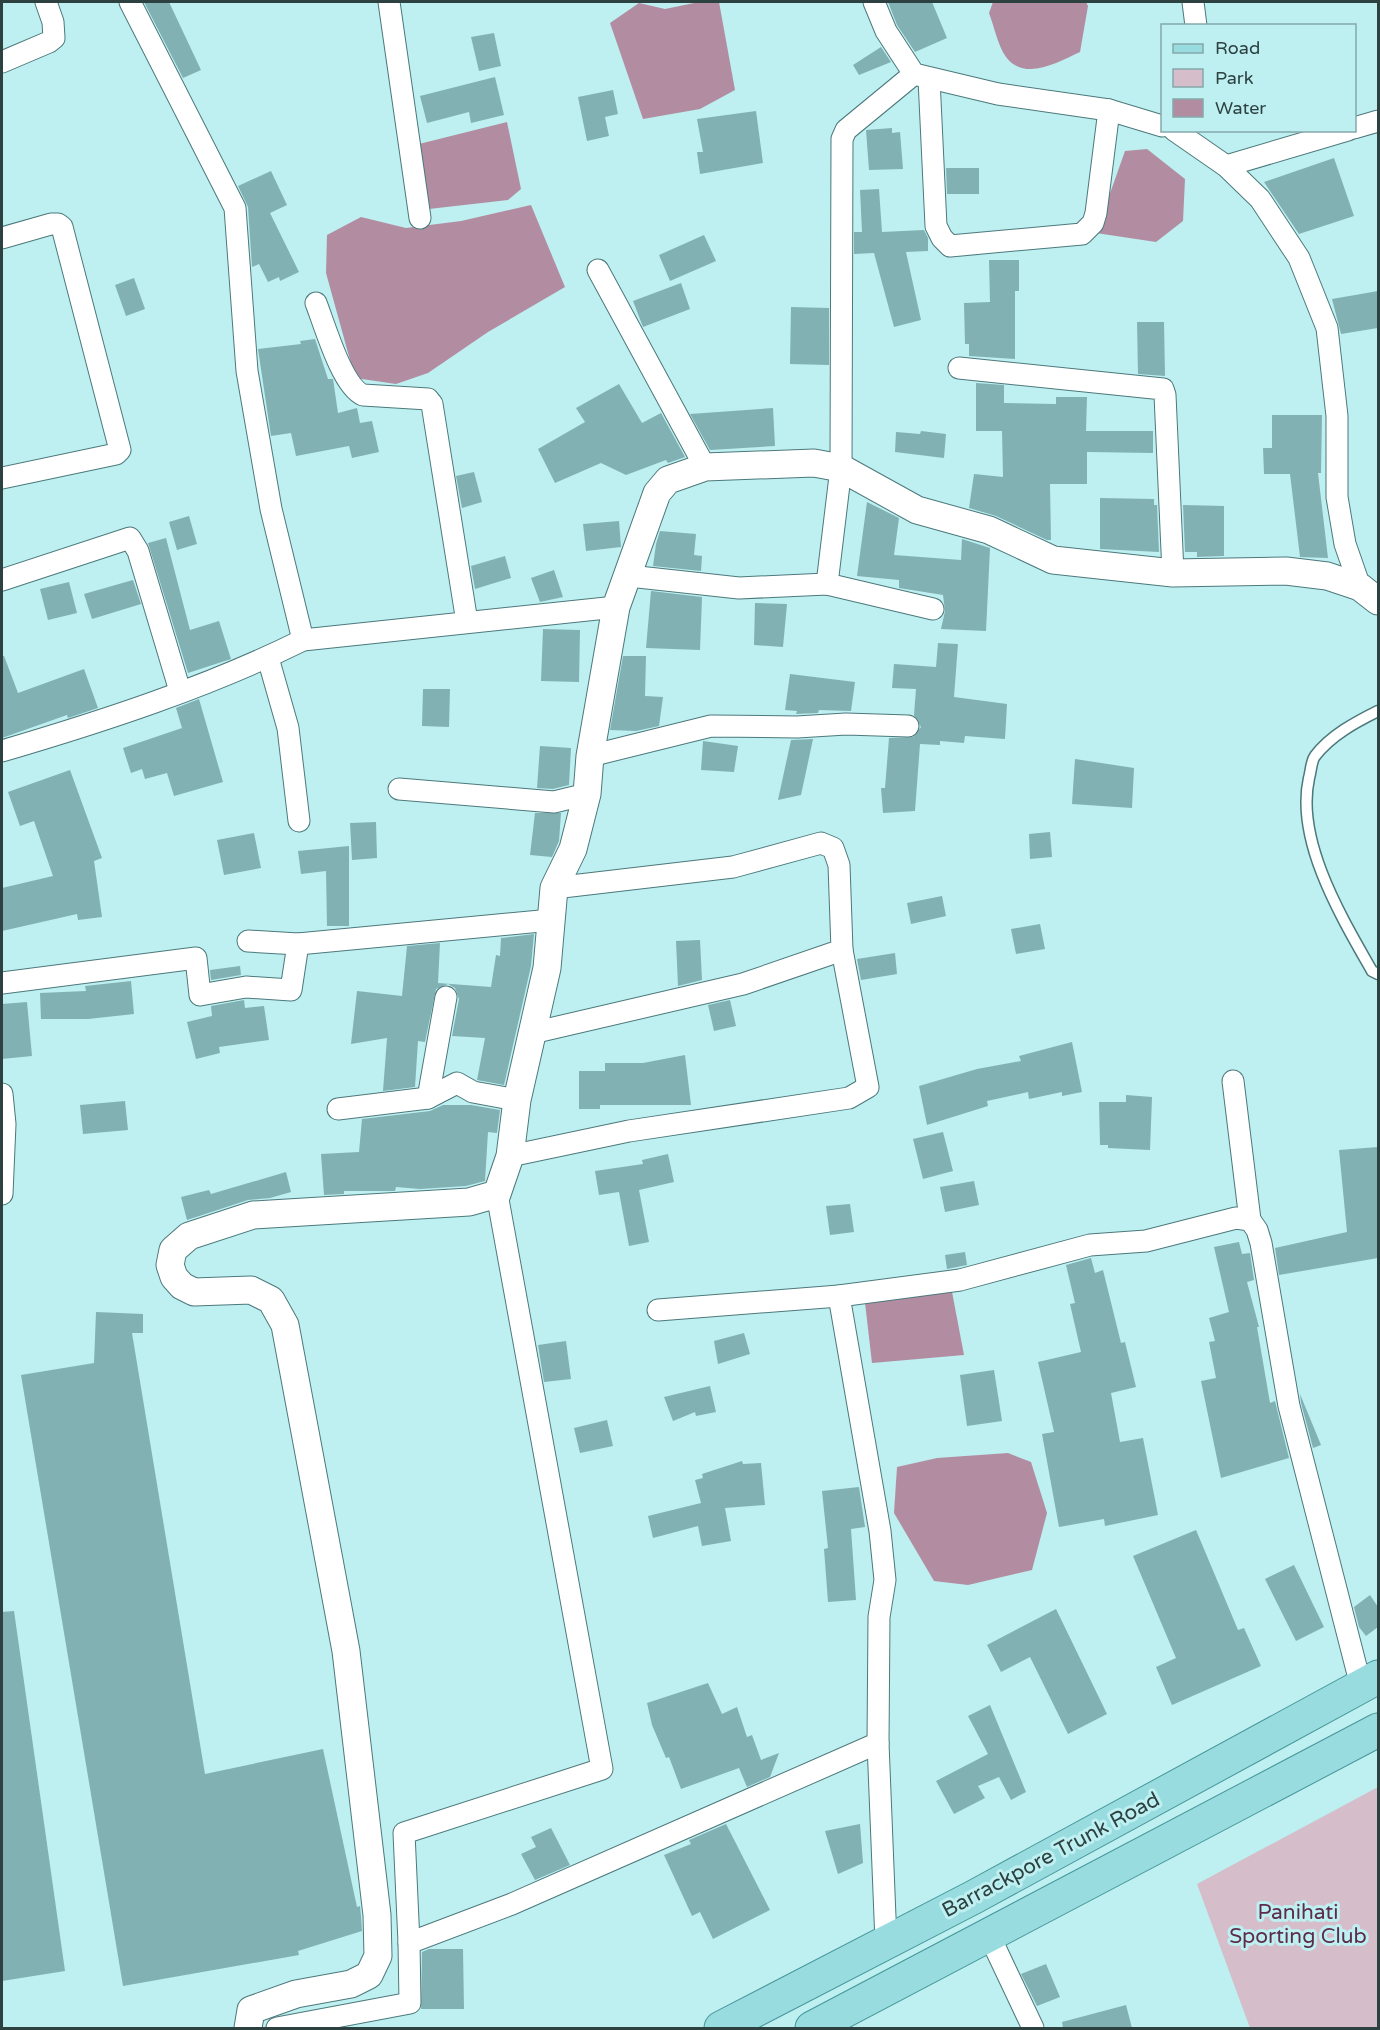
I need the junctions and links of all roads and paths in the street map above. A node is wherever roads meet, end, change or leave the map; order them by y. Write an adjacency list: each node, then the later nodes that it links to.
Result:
1 (46, 2): 7 (street)
2 (129, 2): 33 (street)
3 (389, 2): 17 (street)
4 (874, 2): 8 (street)
5 (1193, 2): 6 (street)
6 (1196, 24)
7 (2, 62)
8 (922, 76): 9 (street); 9 (street); 23 (street)
9 (1109, 110): 11 (street)
10 (1378, 122): 12 (street)
11 (1161, 126)
12 (1356, 128)
13 (1180, 132): 15 (street)
14 (1341, 132): 16 (street)
15 (1200, 138): 16 (street)
16 (1226, 166): 29 (street)
17 (420, 218)
18 (2, 238): 24 (street)
19 (598, 270): 22 (street)
20 (316, 303): 32 (street)
21 (959, 368): 25 (street)
22 (705, 467): 23 (street); 26 (street)
23 (841, 468): 25 (street); 28 (street)
24 (2, 478)
25 (1173, 573): 29 (street)
26 (629, 576): 28 (street); 30 (street)
27 (2, 580): 35 (street)
28 (827, 585): 31 (street)
29 (1369, 594)
30 (616, 607): 32 (street); 39 (street)
31 (933, 609)
32 (467, 622): 33 (street)
33 (303, 640): 34 (street)
34 (268, 658): 35 (street); 42 (street)
35 (180, 691): 38 (street)
36 (1378, 711): 48 (lane)
37 (908, 726): 39 (street)
38 (2, 751)
39 (590, 756): 41 (street)
40 (399, 789): 41 (street)
41 (587, 794): 43 (street)
42 (299, 821)
43 (554, 888): 44 (street); 47 (street)
44 (551, 920): 46 (street); 51 (street)
45 (248, 941): 46 (street)
46 (298, 944): 49 (street)
47 (842, 950): 51 (street); 57 (street)
48 (1378, 974)
49 (2, 983)
50 (446, 997): 54 (street)
51 (532, 1033): 55 (street)
52 (1233, 1081): 60 (street)
53 (2, 1094): 58 (street)
54 (428, 1098): 55 (street); 56 (street)
55 (517, 1101): 57 (street)
56 (338, 1109)
57 (510, 1156): 59 (street)
58 (2, 1194)
59 (497, 1194): 68 (street); 69 (street)
60 (1250, 1220): 61 (street); 63 (street)
61 (839, 1296): 62 (street); 65 (street)
62 (658, 1310)
63 (1370, 1682): 67 (main road, Barrackpore Trunk Road)
64 (1378, 1730): 66 (main road, Barrackpore Trunk Road)
65 (878, 1743): 67 (street); 68 (street)
66 (990, 1937): 72 (main road, Barrackpore Trunk Road); 73 (street)
67 (886, 1942): 71 (main road, Barrackpore Trunk Road)
68 (409, 1943): 70 (street)
69 (248, 2028)
70 (278, 2028)
71 (721, 2028)
72 (812, 2028)
73 (1033, 2028)

